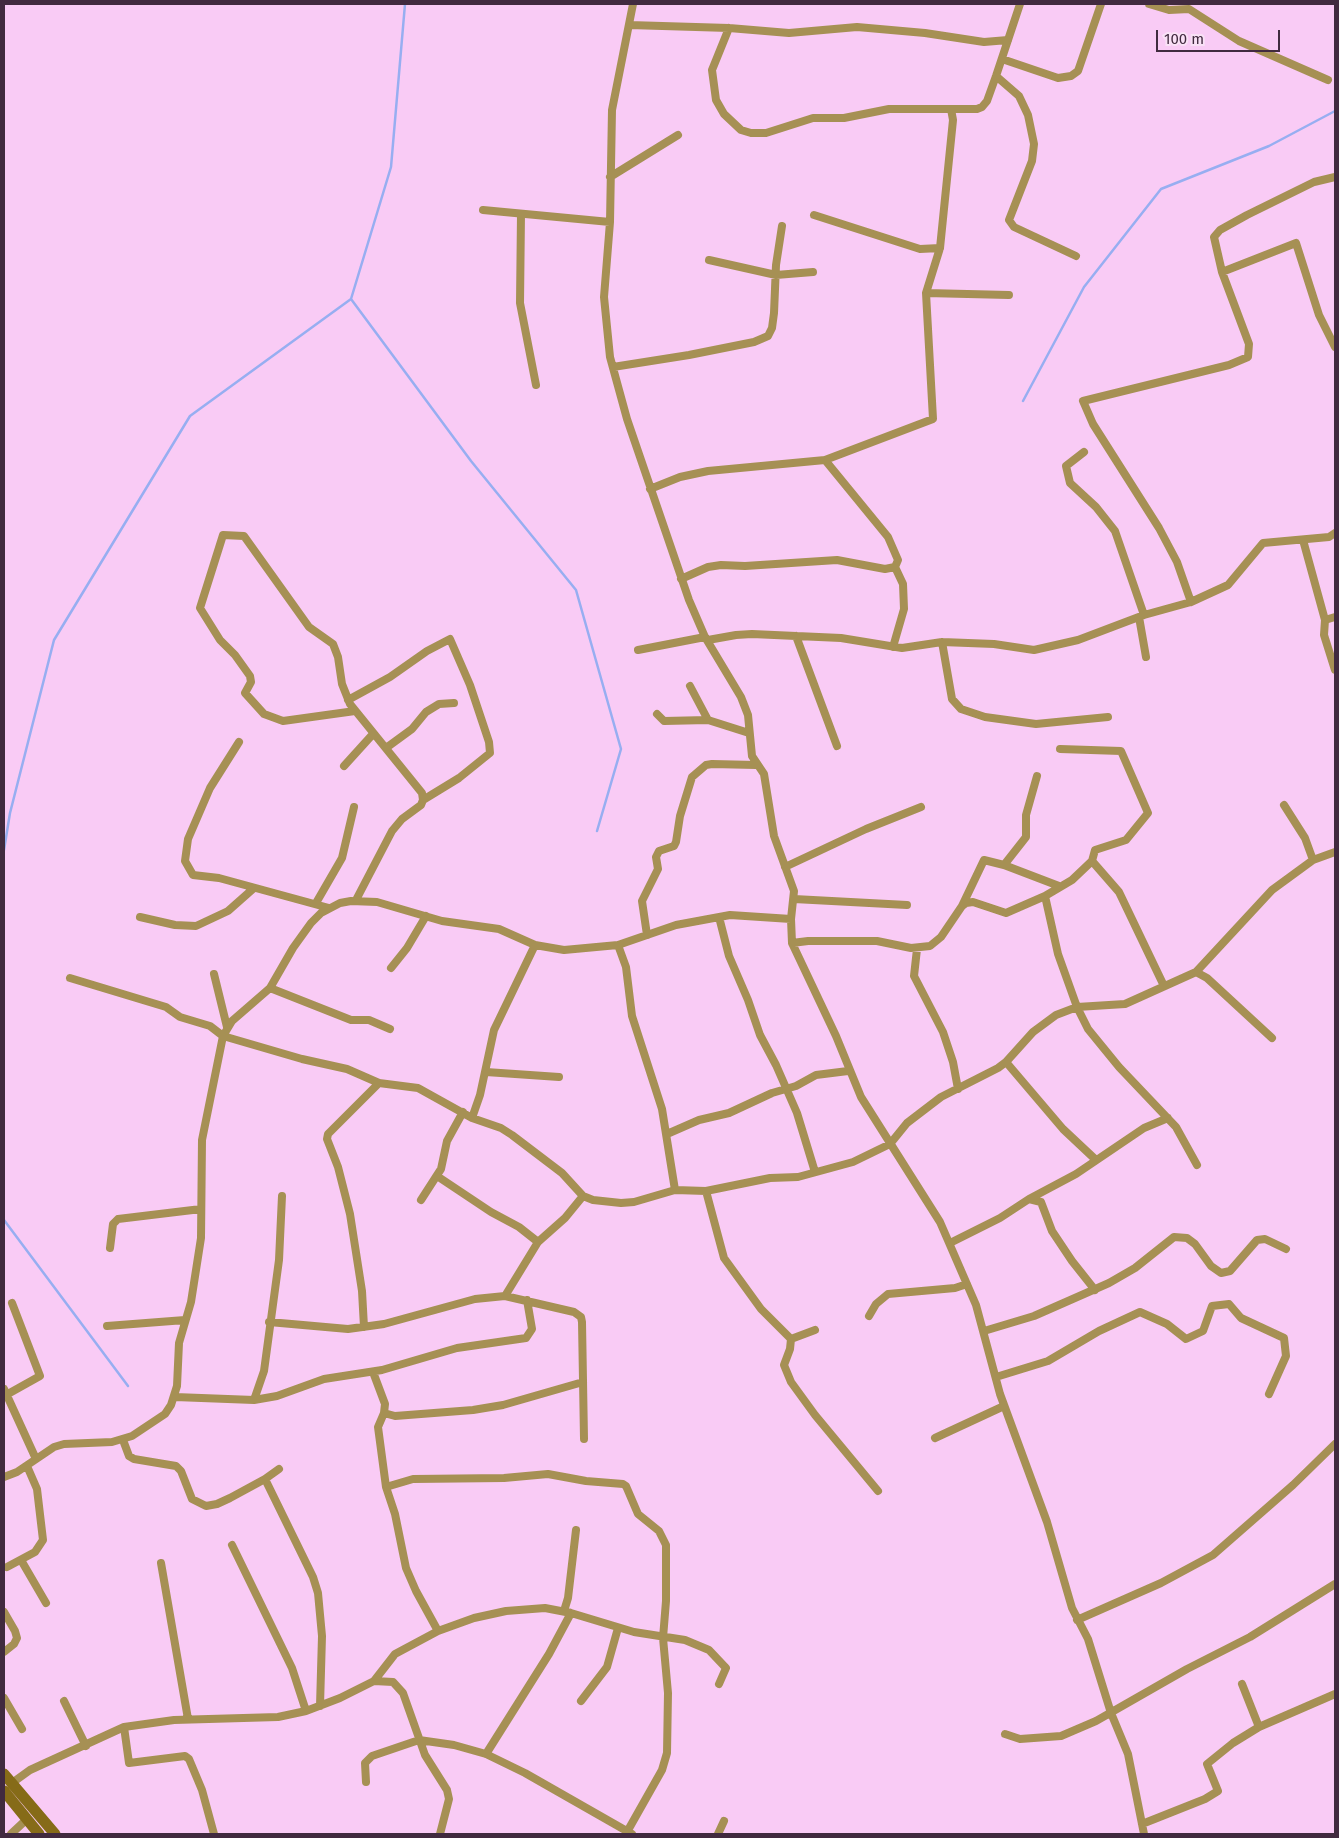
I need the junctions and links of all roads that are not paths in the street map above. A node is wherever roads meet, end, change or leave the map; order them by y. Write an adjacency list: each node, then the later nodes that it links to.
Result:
1 (634, 4): 6 (street)
2 (1020, 4): 8 (street)
3 (1101, 4): 9 (street)
4 (1149, 4): 5 (street)
5 (1191, 6): 11 (street)
6 (629, 25): 7 (street); 14 (street)
7 (729, 28): 8 (street); 12 (street)
8 (1008, 40): 9 (street)
9 (1002, 59): 10 (street)
10 (996, 76): 12 (street); 22 (street)
11 (1328, 80)
12 (951, 109): 21 (street)
13 (678, 135): 14 (street)
14 (610, 177): 19 (street)
15 (1335, 179): 25 (street)
16 (483, 210): 17 (street)
17 (521, 214): 19 (street); 31 (street)
18 (814, 215): 21 (street)
19 (610, 222): 30 (street)
20 (782, 226): 26 (street)
21 (940, 248): 27 (street)
22 (1076, 256)
23 (709, 260): 26 (street)
24 (813, 272): 26 (street)
25 (1222, 272): 29 (street); 39 (street)
26 (776, 275): 30 (street)
27 (926, 293): 28 (street); 33 (street)
28 (1009, 296)
29 (1335, 347)
30 (613, 367): 34 (street)
31 (536, 385)
32 (1084, 452): 40 (street)
33 (825, 460): 34 (street); 37 (street)
34 (650, 489): 38 (street)
35 (1335, 533): 36 (street)
36 (1303, 540): 39 (street); 42 (street)
37 (896, 567): 38 (street); 46 (street)
38 (682, 579): 44 (street)
39 (1192, 602): 40 (street)
40 (1141, 616): 45 (street); 48 (street)
41 (1335, 617): 42 (street)
42 (1325, 620): 49 (street)
43 (796, 636): 44 (street); 46 (street); 60 (street)
44 (706, 638): 47 (street); 57 (street)
45 (942, 642): 46 (street); 55 (street)
46 (893, 647)
47 (638, 650)
48 (1146, 657)
49 (1335, 670)
50 (690, 686): 56 (street)
51 (348, 700): 53 (street); 53 (street); 66 (street)
52 (454, 702): 61 (street)
53 (354, 711): 58 (street)
54 (657, 714): 56 (street)
55 (1108, 717)
56 (708, 720): 57 (street)
57 (749, 733): 63 (street)
58 (374, 734): 61 (street); 64 (street)
59 (239, 742): 76 (street)
60 (837, 746)
61 (386, 748): 66 (street)
62 (1060, 749): 72 (street)
63 (756, 765): 74 (street); 88 (street)
64 (344, 766)
65 (1037, 776): 73 (street)
66 (423, 800): 79 (street)
67 (1284, 805): 71 (street)
68 (354, 807): 80 (street)
69 (922, 807): 74 (street)
70 (1335, 852): 71 (street)
71 (1313, 860): 94 (street)
72 (1092, 861): 75 (street); 97 (street)
73 (1004, 864): 75 (street); 82 (street)
74 (785, 867): 78 (street)
75 (1059, 886): 77 (street)
76 (254, 888): 80 (street); 85 (street)
77 (1045, 896): 82 (street); 99 (street)
78 (794, 899): 81 (street); 87 (street)
79 (356, 900): 83 (street); 84 (street)
80 (316, 904): 83 (street)
81 (907, 905)
82 (962, 906): 92 (street)
83 (329, 908): 98 (street)
84 (426, 916): 90 (street); 93 (street)
85 (140, 917)
86 (719, 917): 87 (street); 88 (street); 109 (street)
87 (791, 919): 89 (street)
88 (647, 935): 91 (street)
89 (792, 943): 92 (street); 105 (street)
90 (535, 945): 91 (street); 106 (street)
91 (618, 945): 114 (street)
92 (918, 948): 110 (street)
93 (391, 968)
94 (1196, 972): 97 (street); 103 (street)
95 (214, 974): 100 (street)
96 (70, 978): 102 (street)
97 (1164, 986): 99 (street)
98 (270, 988): 100 (street); 101 (street)
99 (1077, 1008): 104 (street); 113 (street)
100 (227, 1027): 102 (street)
101 (390, 1029)
102 (223, 1036): 108 (street); 126 (street)
103 (1272, 1038)
104 (1006, 1062): 110 (street); 116 (street)
105 (848, 1071): 109 (street); 115 (street)
106 (486, 1072): 107 (street); 112 (street)
107 (559, 1077)
108 (379, 1083): 111 (street); 140 (street)
109 (787, 1088): 114 (street); 118 (street)
110 (958, 1088): 115 (street)
111 (463, 1112): 112 (street); 119 (street)
112 (472, 1118): 123 (street)
113 (1168, 1118): 116 (street); 117 (street)
114 (667, 1134): 120 (street)
115 (890, 1144): 118 (street); 128 (street)
116 (1096, 1160): 124 (street)
117 (1197, 1165)
118 (815, 1172): 121 (street)
119 (437, 1176): 125 (street); 127 (street)
120 (675, 1190): 121 (street); 123 (street)
121 (706, 1191): 143 (street)
122 (282, 1196): 138 (street)
123 (583, 1196): 127 (street)
124 (1029, 1199): 128 (street); 132 (street)
125 (421, 1200)
126 (201, 1209): 129 (street); 137 (street)
127 (538, 1242): 133 (street)
128 (950, 1243): 131 (street)
129 (110, 1248)
130 (1286, 1249): 132 (street)
131 (967, 1284): 136 (street); 142 (street)
132 (1095, 1290): 142 (street)
133 (505, 1296): 134 (street); 140 (street)
134 (528, 1300): 144 (street); 146 (street)
135 (12, 1303): 147 (street)
136 (868, 1316)
137 (185, 1320): 139 (street); 149 (street)
138 (269, 1322): 140 (street); 150 (street)
139 (107, 1326)
140 (364, 1327)
141 (815, 1330): 143 (street)
142 (984, 1332): 145 (street)
143 (791, 1340): 163 (street)
144 (373, 1372): 150 (street); 152 (street)
145 (996, 1377): 148 (street); 151 (street)
146 (583, 1382): 152 (street); 154 (street)
147 (5, 1392): 157 (street)
148 (1269, 1394)
149 (175, 1397): 150 (street); 155 (street)
150 (254, 1400)
151 (1004, 1406): 153 (street); 173 (street)
152 (384, 1413): 162 (street)
153 (935, 1438)
154 (584, 1439)
155 (123, 1440): 157 (street); 161 (street)
156 (1335, 1444): 173 (street)
157 (36, 1459): 158 (street)
158 (27, 1466): 160 (street); 166 (street)
159 (279, 1469): 161 (street)
160 (4, 1477)
161 (265, 1479): 185 (street)
162 (386, 1486): 175 (street); 176 (street)
163 (878, 1491)
164 (576, 1530): 172 (street)
165 (232, 1546): 186 (street)
166 (21, 1560): 168 (street); 170 (street)
167 (162, 1563): 188 (street)
168 (7, 1567)
169 (1335, 1584): 187 (street)
170 (46, 1603)
171 (4, 1612): 177 (street)
172 (568, 1612): 174 (street); 175 (street); 195 (street)
173 (1077, 1620): 187 (street)
174 (618, 1628): 176 (street); 184 (street)
175 (438, 1631): 178 (street)
176 (663, 1638): 179 (street); 202 (street)
177 (4, 1652)
178 (374, 1681): 185 (street); 193 (street)
179 (719, 1684)
180 (1242, 1684): 190 (street)
181 (1335, 1694): 190 (street)
182 (4, 1698): 191 (street)
183 (64, 1701): 194 (street)
184 (581, 1701)
185 (320, 1706): 186 (street)
186 (306, 1711): 188 (street)
187 (1112, 1713): 192 (street); 201 (street)
188 (188, 1719): 189 (street)
189 (124, 1727): 194 (street); 206 (street)
190 (1259, 1727): 201 (street)
191 (22, 1729)
192 (1005, 1734)
193 (419, 1740): 195 (street); 197 (street); 207 (street)
194 (86, 1746): 198 (street)
195 (486, 1754): 202 (street)
196 (4, 1774): 198 (main road)
197 (366, 1782)
198 (8, 1787): 199 (main road); 205 (main road)
199 (27, 1819): 203 (street); 204 (main road)
200 (724, 1821): 208 (street)
201 (1142, 1824): 209 (street)
202 (629, 1833)
203 (11, 1834)
204 (39, 1834)
205 (54, 1834)
206 (214, 1834)
207 (440, 1834)
208 (718, 1834)
209 (1144, 1834)

